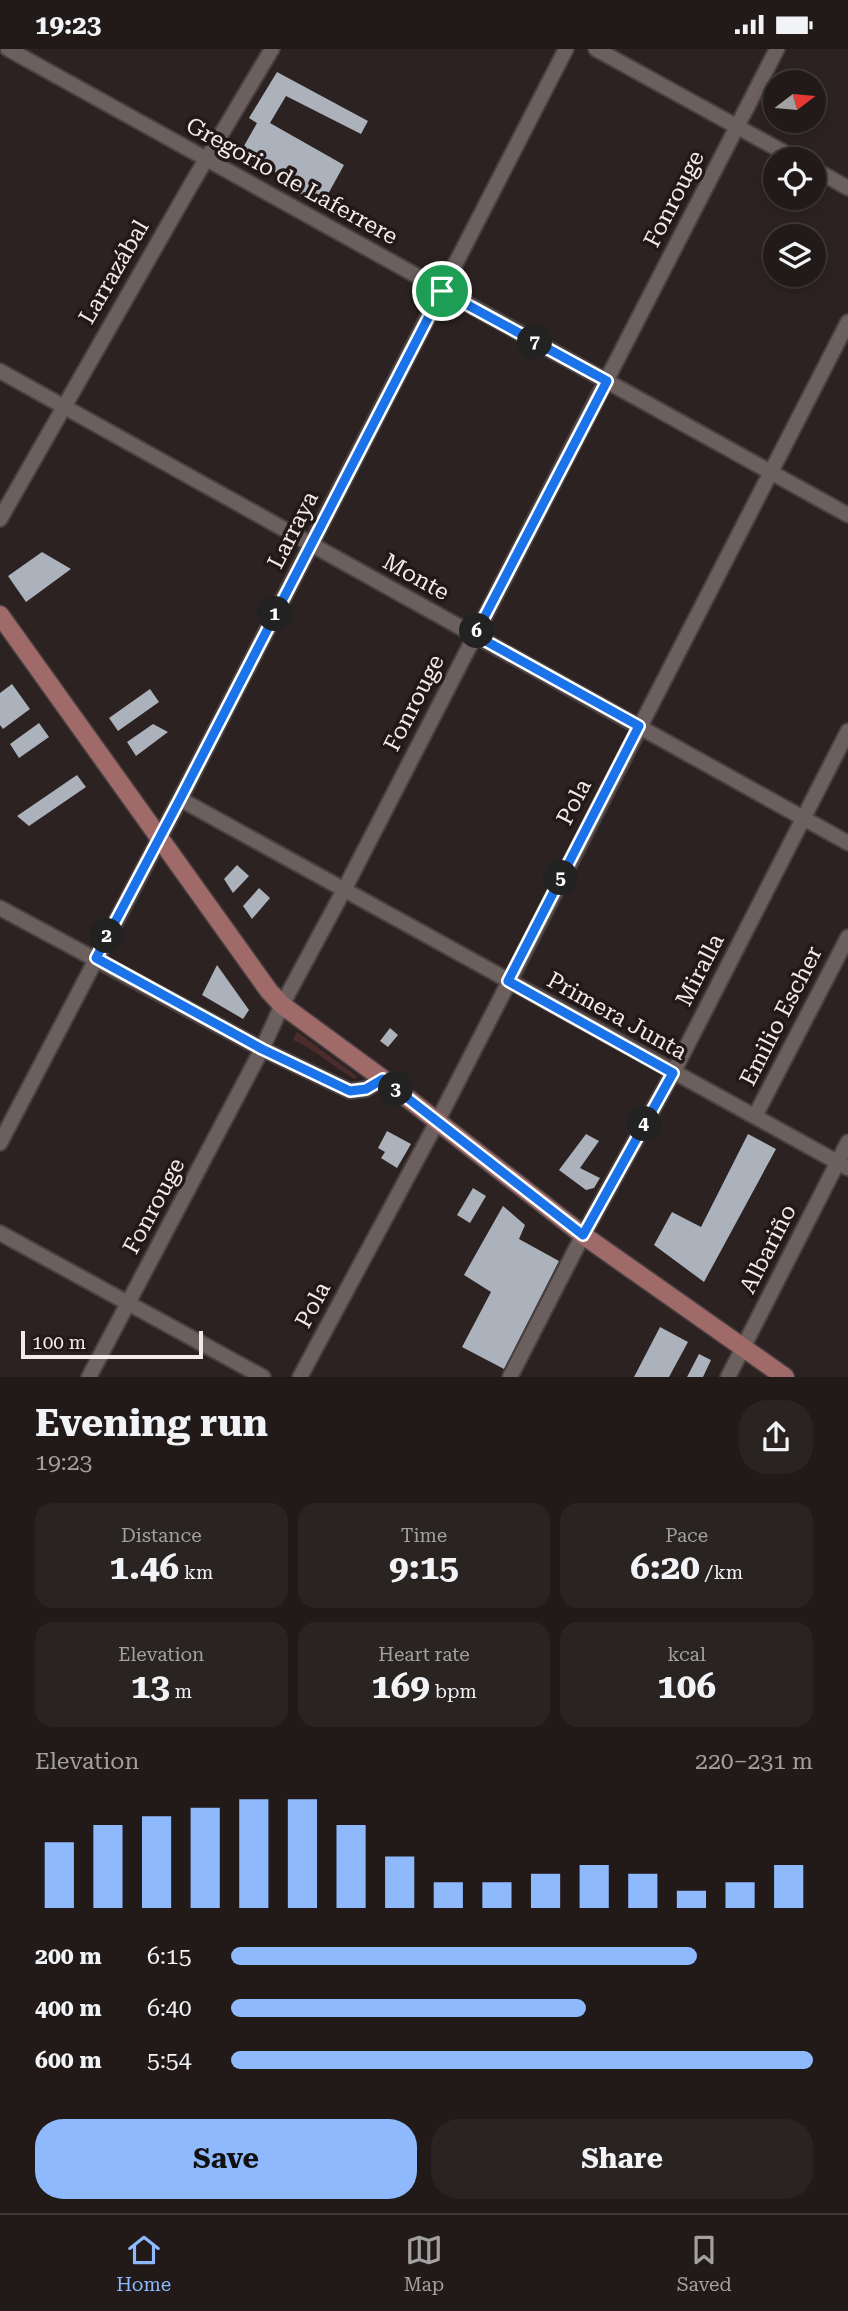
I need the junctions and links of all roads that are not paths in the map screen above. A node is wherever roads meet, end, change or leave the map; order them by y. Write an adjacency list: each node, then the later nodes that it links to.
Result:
1 (8, 49): 8 (street, Gregorio de Laferrere)
2 (272, 49): 8 (street, Larrazábal)
3 (566, 49): 11 (street, Larraya)
4 (596, 49): 6 (street)
5 (777, 49): 6 (street, Fonrouge)
6 (737, 127): 7 (street); 14 (street, Fonrouge)
7 (774, 147)
8 (206, 159): 11 (street, Gregorio de Laferrere); 15 (street, Larrazábal)
9 (826, 176): 10 (street)
10 (848, 188)
11 (442, 291): 14 (street, Gregorio de Laferrere); 19 (street, Larraya)
12 (848, 322): 16 (street, Pola)
13 (0, 370): 15 (street, Monte)
14 (607, 381): 16 (street, Gregorio de Laferrere); 21 (street, Fonrouge)
15 (64, 405): 18 (street, Larrazábal); 19 (street, Monte)
16 (771, 472): 17 (street, Gregorio de Laferrere); 22 (street, Pola)
17 (848, 515)
18 (0, 519)
19 (310, 545): 21 (street, Monte); 24 (street, Larraya)
20 (0, 615): 26 (main road)
21 (475, 635): 22 (street, Monte); 28 (street, Fonrouge)
22 (639, 726): 25 (street, Monte); 32 (street, Pola)
23 (848, 731): 25 (street, Miralla)
24 (180, 799): 26 (street, Larraya); 28 (street, Primera Junta)
25 (803, 818): 27 (street, Monte); 35 (street, Miralla)
26 (160, 838): 31 (street, Larraya); 33 (main road)
27 (848, 843)
28 (344, 890): 32 (street, Primera Junta); 33 (street, Fonrouge)
29 (0, 908): 31 (street)
30 (848, 937): 37 (street, Emilio Escher)
31 (96, 958): 34 (street); 40 (street, Larraya)
32 (508, 981): 35 (street, Primera Junta); 38 (street, Pola)
33 (282, 1005): 34 (street, Fonrouge); 36 (main road)
34 (262, 1049): 36 (street); 44 (street, Fonrouge)
35 (673, 1073): 37 (street, Primera Junta); 43 (street, Miralla)
36 (383, 1079): 38 (main road)
37 (755, 1117): 41 (street, Primera Junta)
38 (437, 1122): 43 (main road); 48 (street, Pola)
39 (848, 1142): 41 (street, Albariño)
40 (0, 1143)
41 (843, 1165): 45 (street, Albariño)
42 (0, 1233): 44 (street)
43 (583, 1235): 45 (main road); 49 (street, Miralla)
44 (129, 1302): 46 (street, Fonrouge); 47 (street)
45 (743, 1347): 50 (street, Albariño); 51 (main road)
46 (89, 1377)
47 (263, 1377)
48 (300, 1377)
49 (510, 1377)
50 (728, 1377)
51 (785, 1377)

